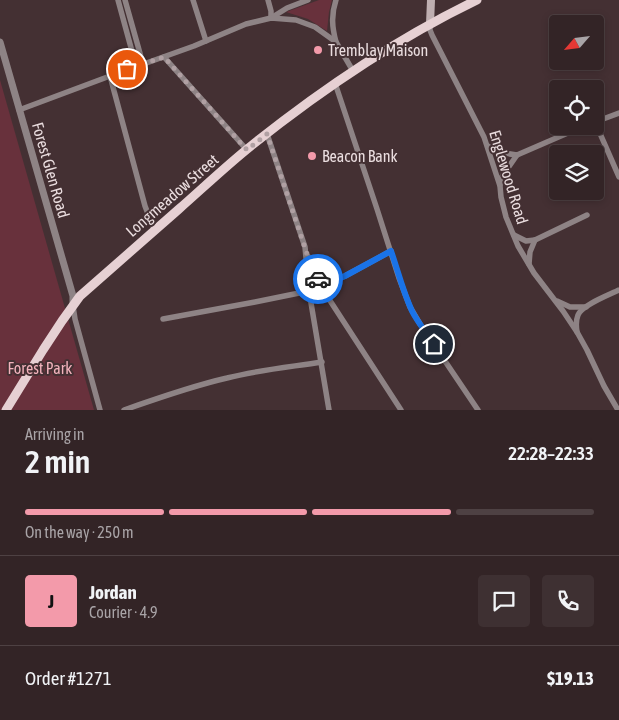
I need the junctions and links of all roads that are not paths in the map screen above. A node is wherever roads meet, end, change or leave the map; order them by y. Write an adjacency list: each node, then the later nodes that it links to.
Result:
1 (118, 0): 16 (street)
2 (125, 0): 15 (street)
3 (194, 0): 11 (street)
4 (268, 0): 9 (street)
5 (308, 0): 9 (street)
6 (336, 0): 13 (street)
7 (431, 0): 10 (main road)
8 (477, 0): 10 (main road, Longmeadow Street)
9 (271, 18): 11 (street); 13 (street)
10 (430, 24): 17 (main road, Longmeadow Street); 26 (street, Englewood Road)
11 (206, 41): 14 (street)
12 (0, 42): 20 (street, Forest Glen Road)
13 (336, 42): 17 (street)
14 (164, 57): 15 (street); 27 (street)
15 (143, 64): 16 (street)
16 (136, 66): 18 (street)
17 (353, 71): 19 (main road, Longmeadow Street)
18 (110, 76): 20 (street); 32 (street)
19 (335, 83): 23 (main road, Longmeadow Street); 36 (street)
20 (20, 110): 42 (street, Forest Glen Road)
21 (619, 113): 22 (street)
22 (604, 119)
23 (267, 134): 27 (main road, Longmeadow Street); 35 (street)
24 (564, 135): 28 (street)
25 (601, 135): 29 (street)
26 (488, 146): 28 (street); 30 (street, Englewood Road)
27 (247, 150): 32 (main road, Longmeadow Street)
28 (518, 155): 30 (street)
29 (619, 177)
30 (500, 186): 33 (street, Englewood Road)
31 (587, 215): 34 (street)
32 (155, 230): 42 (main road, Longmeadow Street)
33 (513, 234): 34 (street); 37 (street, Englewood Road)
34 (535, 240): 37 (street)
35 (305, 247): 38 (street); 40 (street)
36 (391, 251): 38 (street); 52 (street)
37 (529, 266): 41 (street, Englewood Road)
38 (322, 286): 40 (street); 51 (street)
39 (619, 290): 43 (street)
40 (309, 291): 44 (street); 46 (street)
41 (553, 298): 43 (street); 45 (street, Englewood Road)
42 (73, 306): 47 (main road, Longmeadow Street); 48 (street)
43 (586, 307): 45 (street)
44 (162, 319)
45 (577, 332): 53 (street, Englewood Road)
46 (322, 362): 49 (street); 50 (street)
47 (6, 410)
48 (100, 410)
49 (124, 410)
50 (329, 410)
51 (402, 410)
52 (478, 410)
53 (618, 410)

